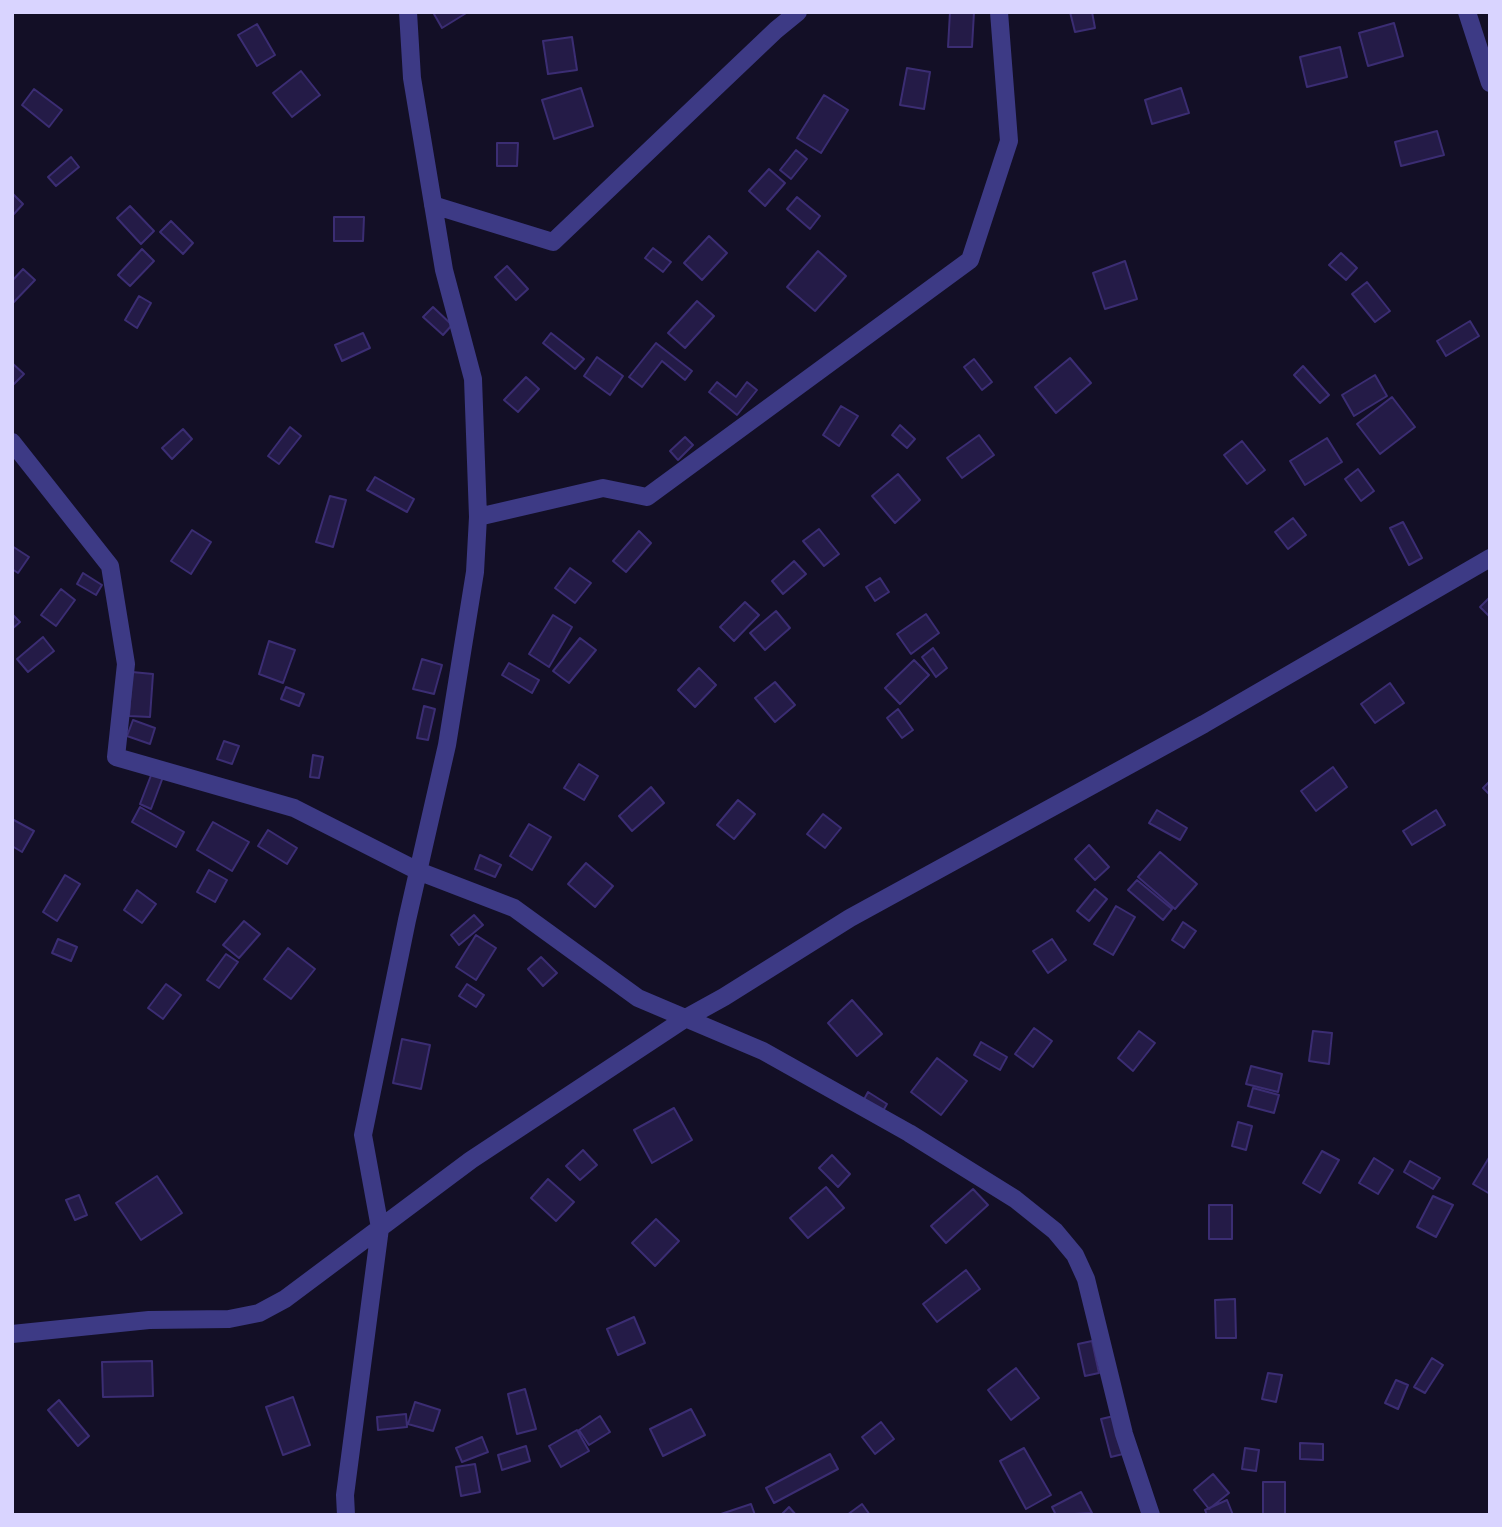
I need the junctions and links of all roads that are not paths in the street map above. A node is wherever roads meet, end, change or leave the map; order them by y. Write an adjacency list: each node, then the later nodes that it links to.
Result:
1 (408, 12): 6 (street)
2 (798, 12): 6 (street)
3 (999, 12): 8 (street)
4 (1467, 12): 5 (street)
5 (1490, 83)
6 (433, 205): 8 (street)
7 (12, 442): 10 (street)
8 (478, 517): 10 (street)
9 (1490, 558): 11 (street)
10 (418, 872): 11 (street); 12 (street)
11 (686, 1018): 12 (street); 15 (street)
12 (380, 1228): 13 (street); 14 (street)
13 (12, 1334)
14 (346, 1515)
15 (1151, 1515)

